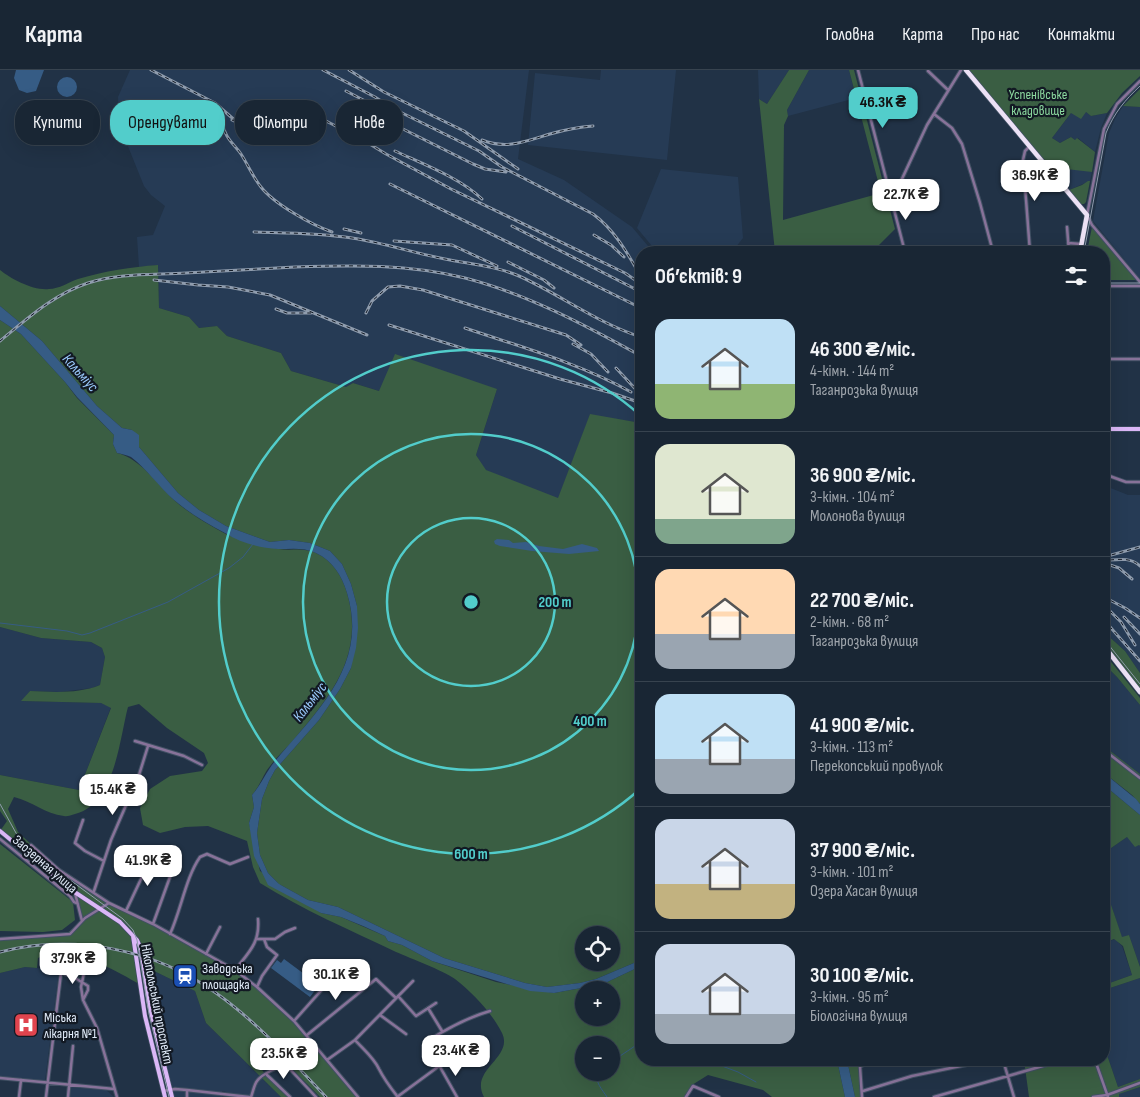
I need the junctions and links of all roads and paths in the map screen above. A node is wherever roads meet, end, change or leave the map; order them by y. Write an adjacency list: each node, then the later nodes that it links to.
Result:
1 (858, 70): 9 (street)
2 (961, 70): 6 (street)
3 (966, 70): 8 (highway)
4 (928, 71): 6 (street)
5 (1140, 81): 10 (street)
6 (948, 90): 7 (street)
7 (934, 114): 9 (street); 15 (street)
8 (1029, 147): 10 (highway); 16 (street)
9 (890, 193): 14 (street)
10 (1087, 215): 13 (highway); 19 (street)
11 (1067, 227): 12 (street)
12 (1068, 243): 13 (street); 17 (street)
13 (1082, 244)
14 (903, 246)
15 (991, 246)
16 (1030, 246)
17 (1068, 246)
18 (1110, 246): 20 (street)
19 (1110, 246)
20 (1140, 284): 21 (street)
21 (1110, 286)
22 (1110, 359): 23 (street)
23 (1140, 359)
24 (1110, 429): 25 (main road)
25 (1140, 429)
26 (1110, 476): 27 (street)
27 (1140, 482)
28 (1110, 654): 29 (highway)
29 (1140, 692)
30 (135, 741): 31 (street)
31 (148, 746): 33 (street); 41 (street)
32 (1110, 755): 34 (street)
33 (202, 765)
34 (1140, 778)
35 (83, 820): 41 (street)
36 (0, 831): 43 (main road)
37 (0, 838): 46 (street, Заозерная улица)
38 (31, 845): 44 (street)
39 (248, 857): 55 (street)
40 (148, 858): 48 (street)
41 (104, 861): 44 (street)
42 (175, 863): 51 (street)
43 (74, 892): 46 (street); 47 (main road)
44 (94, 892): 45 (street)
45 (109, 902): 47 (street); 48 (street)
46 (78, 904): 50 (street)
47 (99, 908): 50 (street); 54 (main road)
48 (126, 911): 51 (street)
49 (258, 919): 57 (street)
50 (82, 921): 56 (street)
51 (152, 924): 55 (street)
52 (220, 927): 59 (street)
53 (295, 928): 58 (street)
54 (132, 934): 94 (main road, Нікопольський проспект); 96 (main road, Нікопольський проспект)
55 (170, 934): 59 (street)
56 (0, 939)
57 (256, 939): 58 (street); 62 (street)
58 (264, 939): 65 (street)
59 (206, 954): 62 (street)
60 (342, 967): 72 (street)
61 (85, 968): 64 (street)
62 (235, 970): 65 (street)
63 (413, 981): 66 (street)
64 (82, 982): 67 (street); 67 (street); 90 (street)
65 (257, 987): 72 (street)
66 (397, 997): 69 (street); 71 (street); 75 (street)
67 (83, 1000): 93 (street)
68 (436, 1003): 69 (street)
69 (428, 1008): 73 (street)
70 (490, 1011): 73 (street)
71 (380, 1015): 74 (street); 76 (street)
72 (294, 1020): 75 (street)
73 (442, 1031): 80 (street)
74 (406, 1034)
75 (306, 1035): 79 (street)
76 (355, 1040): 79 (street); 111 (street)
77 (73, 1046): 92 (street)
78 (465, 1047): 80 (street)
79 (327, 1060): 110 (street)
80 (440, 1065): 98 (street); 113 (street)
81 (863, 1066): 97 (street)
82 (961, 1066): 97 (street)
83 (1004, 1066): 87 (street)
84 (1043, 1066): 87 (street)
85 (1097, 1066): 99 (street)
86 (266, 1075): 107 (street); 108 (street); 109 (street)
87 (1007, 1076): 117 (street); 118 (street)
88 (0, 1078): 89 (street)
89 (21, 1080): 90 (street); 100 (street)
90 (48, 1083): 92 (street); 101 (street)
91 (1140, 1083): 99 (street)
92 (69, 1084): 93 (street); 102 (street)
93 (114, 1088): 103 (street)
94 (170, 1090): 95 (street); 96 (street); 105 (main road, Нікопольський проспект)
95 (187, 1090): 106 (street); 107 (street)
96 (163, 1091): 104 (main road, Нікопольський проспект)
97 (863, 1091): 116 (street)
98 (404, 1092): 111 (street); 112 (street)
99 (1108, 1096): 119 (street)
100 (19, 1097)
101 (46, 1097)
102 (68, 1097)
103 (117, 1097)
104 (165, 1097)
105 (172, 1097)
106 (187, 1097)
107 (250, 1097)
108 (290, 1097)
109 (316, 1097)
110 (358, 1097)
111 (397, 1097)
112 (407, 1097)
113 (457, 1097)
114 (686, 1097): 115 (street)
115 (719, 1097)
116 (862, 1097)
117 (934, 1097)
118 (1014, 1097)
119 (1093, 1097)

